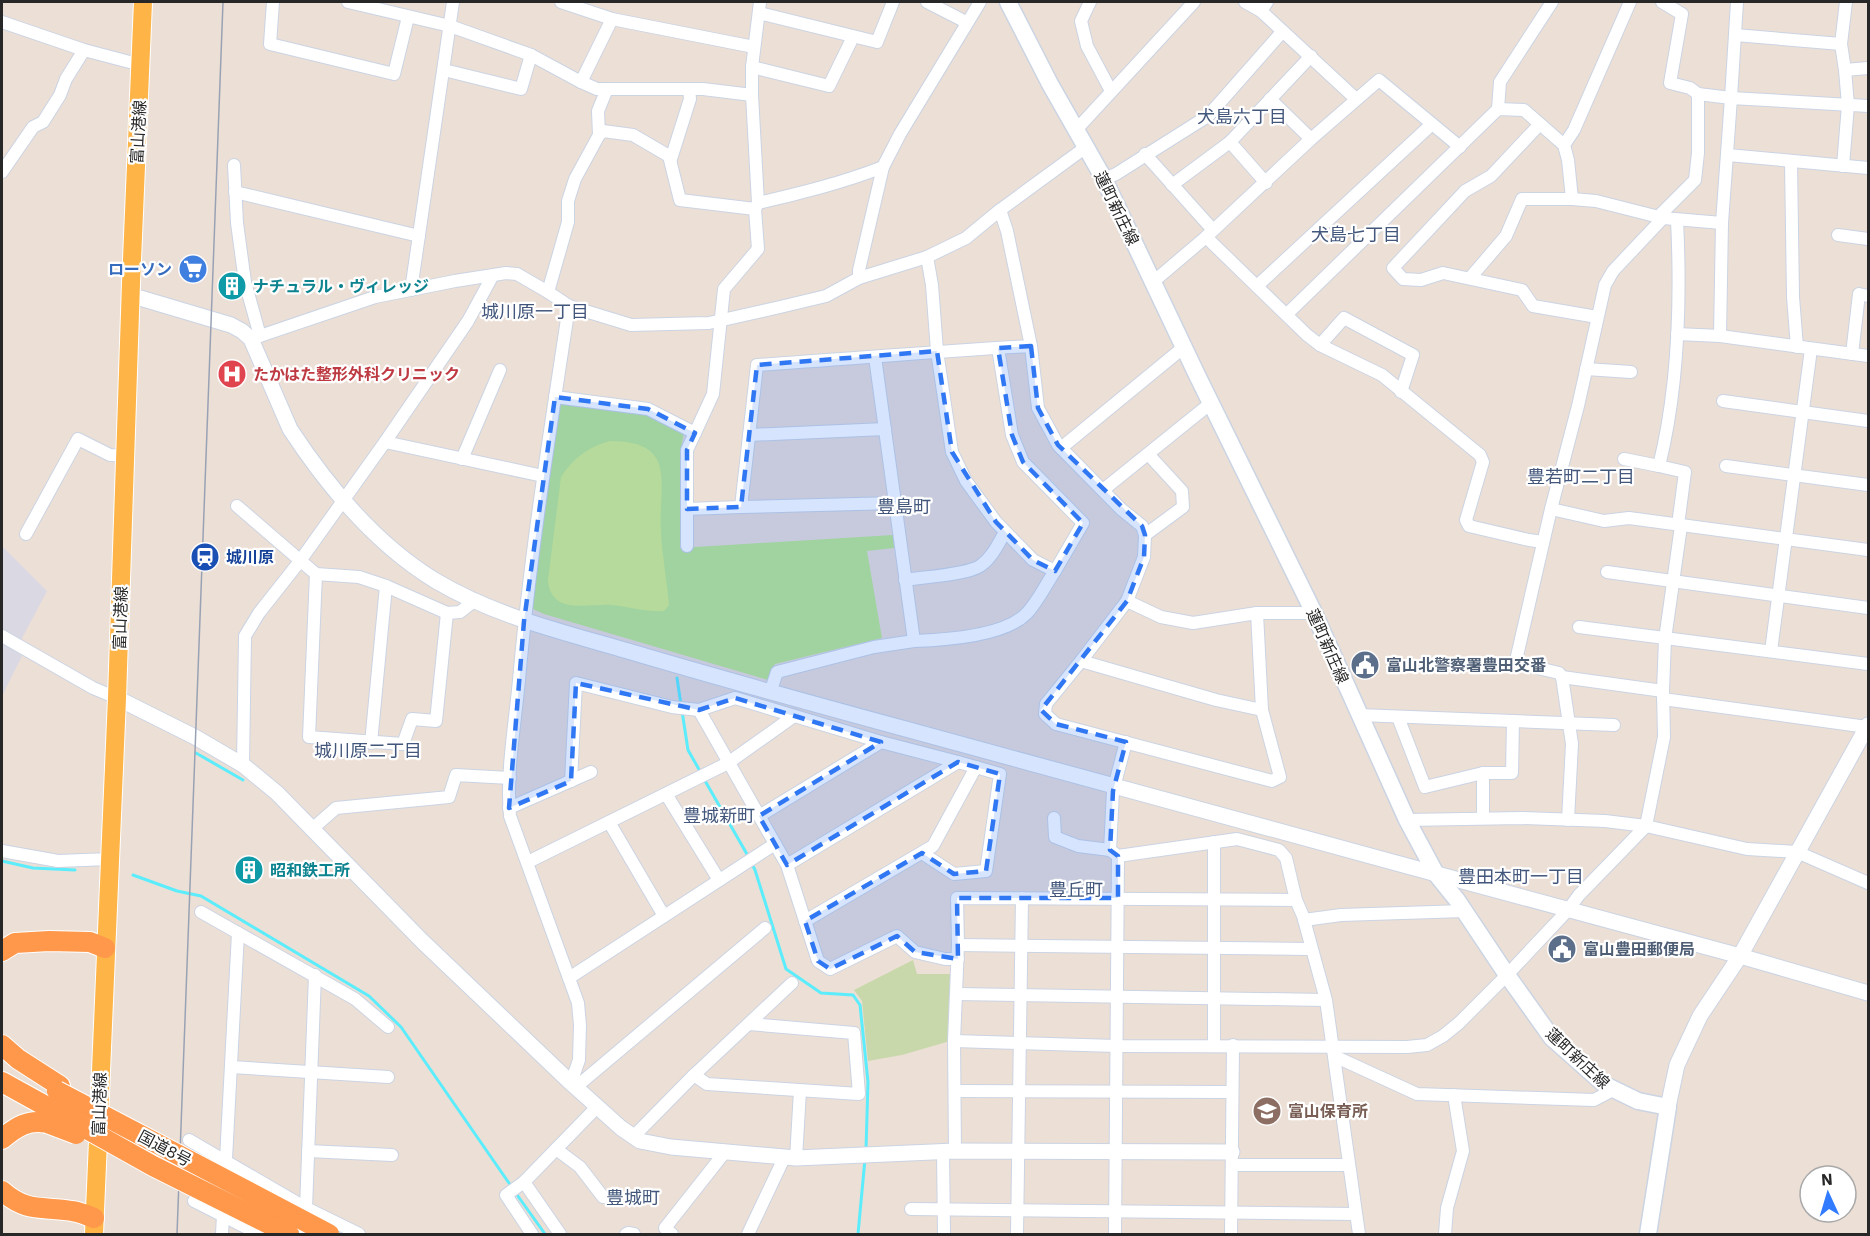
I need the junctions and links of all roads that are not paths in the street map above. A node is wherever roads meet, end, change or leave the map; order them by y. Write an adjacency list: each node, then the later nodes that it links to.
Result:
1 (143, 2): 33 (main road, 富山港線)
2 (273, 2): 20 (street)
3 (348, 2): 20 (street)
4 (453, 2): 24 (street)
5 (561, 2): 21 (street)
6 (893, 2): 27 (street)
7 (927, 2): 23 (street)
8 (980, 2): 23 (street)
9 (1008, 2): 52 (main road, 蓮町新庄線)
10 (1090, 2): 41 (street)
11 (1194, 2): 41 (street)
12 (1245, 2): 18 (street)
13 (1552, 2): 49 (street)
14 (1629, 2): 56 (street)
15 (1662, 2): 42 (street)
16 (1737, 2): 26 (street)
17 (1846, 2): 28 (street)
18 (1264, 6): 25 (street)
19 (759, 7): 27 (street); 29 (street)
20 (408, 17): 24 (street)
21 (612, 19): 29 (street); 38 (street)
22 (2, 22): 30 (street)
23 (966, 22): 65 (street)
24 (450, 26): 31 (street); 36 (street)
25 (1282, 32): 32 (street); 59 (street)
26 (1734, 35): 28 (street); 46 (street)
27 (853, 37): 34 (street)
28 (1841, 44): 37 (street)
29 (754, 47): 34 (street)
30 (84, 50): 33 (street); 67 (street)
31 (531, 56): 36 (street); 38 (street)
32 (1311, 56): 44 (street); 45 (street)
33 (141, 65): 90 (main road, 富山港線)
34 (753, 67): 43 (street)
35 (1869, 68): 37 (street)
36 (444, 70): 80 (street)
37 (1845, 70): 47 (street)
38 (581, 82): 39 (street)
39 (608, 89): 40 (street); 53 (street)
40 (689, 89): 43 (street); 61 (street)
41 (1111, 91): 52 (street)
42 (1698, 94): 46 (street); 75 (street)
43 (752, 95): 73 (street)
44 (1270, 99): 54 (street); 55 (street)
45 (1356, 99): 50 (street); 54 (street)
46 (1731, 99): 47 (street); 60 (street)
47 (1848, 105): 48 (street); 64 (street)
48 (1869, 106)
49 (1498, 109): 51 (street); 58 (street)
50 (1432, 124): 58 (street); 87 (street)
51 (1540, 124): 56 (street); 85 (street)
52 (1076, 130): 57 (main road, 蓮町新庄線)
53 (599, 135): 61 (street); 89 (street)
54 (1311, 139): 69 (street)
55 (1230, 142): 69 (street); 70 (street)
56 (1564, 146): 72 (street)
57 (1086, 147): 68 (main road, 蓮町新庄線); 74 (street)
58 (1460, 147): 93 (street)
59 (1145, 154): 68 (street); 70 (street)
60 (1728, 155): 62 (street); 77 (street)
61 (671, 159): 73 (street)
62 (1791, 161): 64 (street); 102 (street)
63 (234, 165): 71 (street)
64 (1843, 166): 66 (street)
65 (883, 167): 73 (street); 84 (street)
66 (1869, 168)
67 (2, 172)
68 (1104, 179): 86 (main road, 蓮町新庄線)
69 (1266, 183): 78 (street)
70 (1172, 185): 78 (street)
71 (236, 192): 80 (street); 98 (street)
72 (1572, 199): 75 (street); 85 (street)
73 (757, 206): 95 (street)
74 (1000, 210): 82 (street); 100 (street)
75 (1661, 218): 76 (street); 94 (street)
76 (1677, 220): 77 (street); 96 (street)
77 (1722, 223): 97 (street)
78 (1210, 234): 86 (street); 87 (street)
79 (1838, 235): 81 (street)
80 (418, 236): 88 (street)
81 (1869, 239)
82 (927, 257): 84 (street); 105 (street)
83 (493, 275): 88 (street); 89 (street); 121 (street)
84 (859, 278): 95 (street)
85 (1470, 278): 94 (street)
86 (1153, 282): 101 (main road, 蓮町新庄線)
87 (1257, 286): 93 (street)
88 (411, 290): 98 (street)
89 (549, 292): 92 (street)
90 (130, 295): 98 (street); 124 (main road, 富山港線)
91 (1869, 296): 106 (street)
92 (568, 306): 95 (street); 113 (street)
93 (1287, 315): 99 (street)
94 (1597, 317): 109 (street)
95 (722, 320): 119 (street)
96 (1677, 334): 97 (street); 127 (street)
97 (1720, 336): 102 (street)
98 (255, 338): 133 (street)
99 (1320, 345): 112 (street); 112 (street)
100 (1031, 346): 103 (street); 122 (street)
101 (1184, 347): 115 (main road, 蓮町新庄線); 122 (street)
102 (1797, 347): 104 (street)
103 (998, 348): 105 (street); 148 (street)
104 (1811, 349): 106 (street); 116 (street)
105 (937, 351): 108 (street); 140 (street)
106 (1852, 354): 107 (street)
107 (1869, 356)
108 (875, 357): 118 (street); 120 (street)
109 (1586, 369): 111 (street); 137 (street)
110 (500, 370): 125 (street)
111 (1631, 372)
112 (1401, 392): 144 (street)
113 (555, 397): 119 (street); 130 (street)
114 (1723, 400): 116 (street)
115 (1211, 403): 123 (street); 159 (main road, 蓮町新庄線)
116 (1803, 411): 117 (street); 129 (street)
117 (1869, 421)
118 (885, 429): 120 (street); 134 (street)
119 (695, 433): 138 (street)
120 (749, 435): 136 (street)
121 (385, 442): 125 (street); 133 (street)
122 (1061, 448): 132 (street)
123 (1148, 454): 132 (street); 142 (street)
124 (126, 456): 141 (street); 172 (main road, 富山港線)
125 (462, 459): 130 (street)
126 (1624, 459): 127 (street)
127 (1659, 466): 139 (street)
128 (1726, 466): 129 (street)
129 (1795, 475): 131 (street); 143 (street)
130 (543, 476): 161 (street)
131 (1869, 485)
132 (1103, 490): 142 (street)
133 (342, 501): 147 (street); 155 (street)
134 (895, 502): 136 (street); 151 (street)
135 (237, 506): 147 (street)
136 (741, 507): 138 (street)
137 (1551, 508): 139 (street); 144 (street)
138 (687, 509): 145 (street)
139 (1679, 526): 143 (street); 152 (street)
140 (1005, 532): 148 (street); 151 (street)
141 (26, 534)
142 (1145, 535): 156 (street)
143 (1786, 539): 146 (street); 154 (street)
144 (1543, 542): 169 (street)
145 (687, 546)
146 (1869, 550)
147 (300, 561): 150 (street); 187 (street)
148 (1055, 572): 165 (street)
149 (1607, 572): 152 (street)
150 (316, 574): 153 (street); 184 (street)
151 (905, 580): 165 (street)
152 (1672, 580): 154 (street); 164 (street)
153 (386, 586): 160 (street); 184 (street)
154 (1778, 595): 157 (street); 166 (street)
155 (474, 601): 160 (street); 161 (street)
156 (1126, 601): 158 (street); 167 (street)
157 (1869, 608)
158 (1257, 613): 159 (street); 174 (street)
159 (1314, 613): 175 (main road, 蓮町新庄線)
160 (447, 614): 184 (street)
161 (524, 621): 170 (street); 191 (street)
162 (1579, 627): 164 (street)
163 (2, 636): 172 (street)
164 (1665, 639): 166 (street); 171 (street)
165 (914, 641): 170 (street)
166 (1771, 651): 168 (street)
167 (1081, 661): 174 (street); 183 (street)
168 (1869, 664)
169 (1562, 677): 171 (street); 179 (street)
170 (770, 693): 193 (street)
171 (1663, 695): 181 (street); 202 (street)
172 (117, 698): 187 (street); 210 (main road, 富山港線)
173 (699, 710): 176 (street); 186 (street); 192 (street)
174 (1262, 710): 183 (street)
175 (1359, 715): 177 (street); 199 (main road, 蓮町新庄線)
176 (795, 716): 182 (street); 186 (street)
177 (1398, 717): 178 (street); 190 (street)
178 (1513, 721): 179 (street); 190 (street)
179 (1569, 723): 180 (street); 200 (street)
180 (1614, 725)
181 (1868, 726): 207 (street)
182 (880, 742): 185 (street); 196 (street)
183 (1126, 742): 193 (street)
184 (371, 743)
185 (958, 762): 188 (street); 212 (street)
186 (728, 763): 194 (street); 196 (street)
187 (243, 765): 203 (street)
188 (975, 767): 208 (street); 208 (street)
189 (591, 772): 192 (street)
190 (1483, 773): 198 (street)
191 (510, 778): 195 (street); 203 (street)
192 (571, 781): 195 (street)
193 (1115, 786): 209 (street); 213 (street)
194 (666, 794): 201 (street); 214 (street)
195 (509, 808): 211 (street)
196 (759, 816): 205 (street)
197 (1053, 818): 209 (street)
198 (1483, 818): 199 (street); 200 (street)
199 (1407, 820): 213 (main road, 蓮町新庄線)
200 (1568, 820): 202 (street)
201 (609, 822): 211 (street); 223 (street)
202 (1646, 826): 207 (street); 220 (street)
203 (312, 829): 263 (street)
204 (1214, 842): 209 (street); 218 (street); 219 (street)
205 (775, 844): 212 (street); 214 (street)
206 (2, 851): 210 (street)
207 (1797, 852): 215 (street); 235 (street)
208 (922, 853): 225 (street)
209 (1114, 853): 217 (street)
210 (110, 859): 231 (main road, 富山港線)
211 (528, 862): 240 (street)
212 (787, 865): 225 (street)
213 (1436, 874): 220 (street); 221 (main road, 蓮町新庄線)
214 (719, 880): 223 (street)
215 (1869, 883)
216 (1022, 898): 217 (street); 228 (street); 229 (street)
217 (1118, 898): 218 (street); 230 (street)
218 (1214, 899): 219 (street); 232 (street)
219 (1296, 900): 224 (street)
220 (1568, 910): 235 (street); 239 (street)
221 (1464, 911): 224 (street); 239 (main road, 蓮町新庄線)
222 (201, 912): 227 (street)
223 (664, 916): 240 (street)
224 (1304, 920): 233 (street)
225 (805, 921): 236 (street)
226 (765, 928): 263 (street)
227 (238, 933): 238 (street); 258 (street)
228 (958, 945): 229 (street); 236 (street)
229 (1021, 946): 230 (street); 244 (street)
230 (1118, 947): 232 (street); 245 (street)
231 (105, 948): 234 (highway); 237 (highway); 301 (main road, 富山港線)
232 (1214, 948): 233 (street); 246 (street)
233 (1311, 949): 247 (street)
234 (2, 951)
235 (1740, 956): 242 (street); 273 (street)
236 (958, 959): 243 (street)
237 (2, 961)
238 (315, 975): 249 (street); 259 (street)
239 (1507, 975): 256 (street); 265 (main road, 蓮町新庄線)
240 (569, 978): 263 (street)
241 (792, 983): 248 (street)
242 (1869, 993)
243 (956, 994): 244 (street); 250 (street)
244 (1020, 995): 245 (street); 251 (street)
245 (1116, 997): 246 (street); 254 (street)
246 (1214, 998): 247 (street); 253 (street)
247 (1325, 1000): 256 (street)
248 (749, 1023): 260 (street); 264 (street)
249 (388, 1027)
250 (954, 1041): 251 (street); 266 (street)
251 (1020, 1043): 254 (street); 267 (street)
252 (2, 1045): 271 (highway)
253 (1214, 1045): 254 (street); 255 (street)
254 (1117, 1046): 269 (street)
255 (1233, 1046): 256 (street); 268 (street)
256 (1333, 1051): 270 (street); 287 (street)
257 (2, 1061): 271 (highway)
258 (231, 1067): 259 (street); 286 (street)
259 (311, 1072): 261 (street); 278 (street)
260 (694, 1075): 264 (street); 274 (street)
261 (388, 1077)
262 (2, 1082): 271 (highway)
263 (574, 1085): 272 (street)
264 (800, 1090): 284 (street)
265 (1613, 1090): 270 (street); 273 (main road, 蓮町新庄線)
266 (955, 1091): 267 (street); 279 (street)
267 (1019, 1092): 269 (street); 281 (street)
268 (1232, 1092): 269 (street); 285 (street)
269 (1117, 1093): 282 (street)
270 (1454, 1095): 319 (street)
271 (54, 1102): 275 (highway); 304 (highway, 国道8号, bridge); 306 (highway, 国道8号, bridge)
272 (598, 1106): 274 (street); 277 (street)
273 (1668, 1107): 320 (main road)
274 (633, 1137): 280 (street)
275 (2, 1138)
276 (189, 1140): 286 (street)
277 (556, 1149): 288 (street); 290 (street)
278 (308, 1151): 283 (street); 293 (street)
279 (949, 1151): 281 (street); 284 (street); 295 (street)
280 (725, 1152): 284 (street); 312 (street)
281 (1019, 1152): 282 (street); 296 (street)
282 (1116, 1153): 285 (street); 297 (street)
283 (392, 1155)
284 (790, 1157): 313 (street)
285 (1232, 1159): 287 (street); 298 (street)
286 (225, 1162): 293 (street); 300 (street)
287 (1348, 1165): 299 (street)
288 (524, 1182): 308 (street); 309 (street)
289 (2, 1191): 301 (highway)
290 (603, 1197)
291 (2, 1201): 301 (highway)
292 (194, 1201): 300 (street)
293 (306, 1208): 305 (street); 307 (street)
294 (911, 1209): 295 (street)
295 (944, 1209): 296 (street); 314 (street)
296 (1017, 1210): 297 (street); 315 (street)
297 (1115, 1212): 298 (street); 316 (street)
298 (1231, 1212): 299 (street); 317 (street)
299 (1355, 1214): 318 (street)
300 (223, 1216): 302 (street); 303 (street)
301 (94, 1226)
302 (222, 1234)
303 (259, 1234)
304 (289, 1234)
305 (305, 1234)
306 (329, 1234)
307 (359, 1234)
308 (532, 1234)
309 (560, 1234)
310 (626, 1234): 311 (street)
311 (634, 1234)
312 (672, 1234)
313 (748, 1234)
314 (944, 1234)
315 (1017, 1234)
316 (1115, 1234)
317 (1231, 1234)
318 (1359, 1234)
319 (1445, 1234)
320 (1648, 1234)

